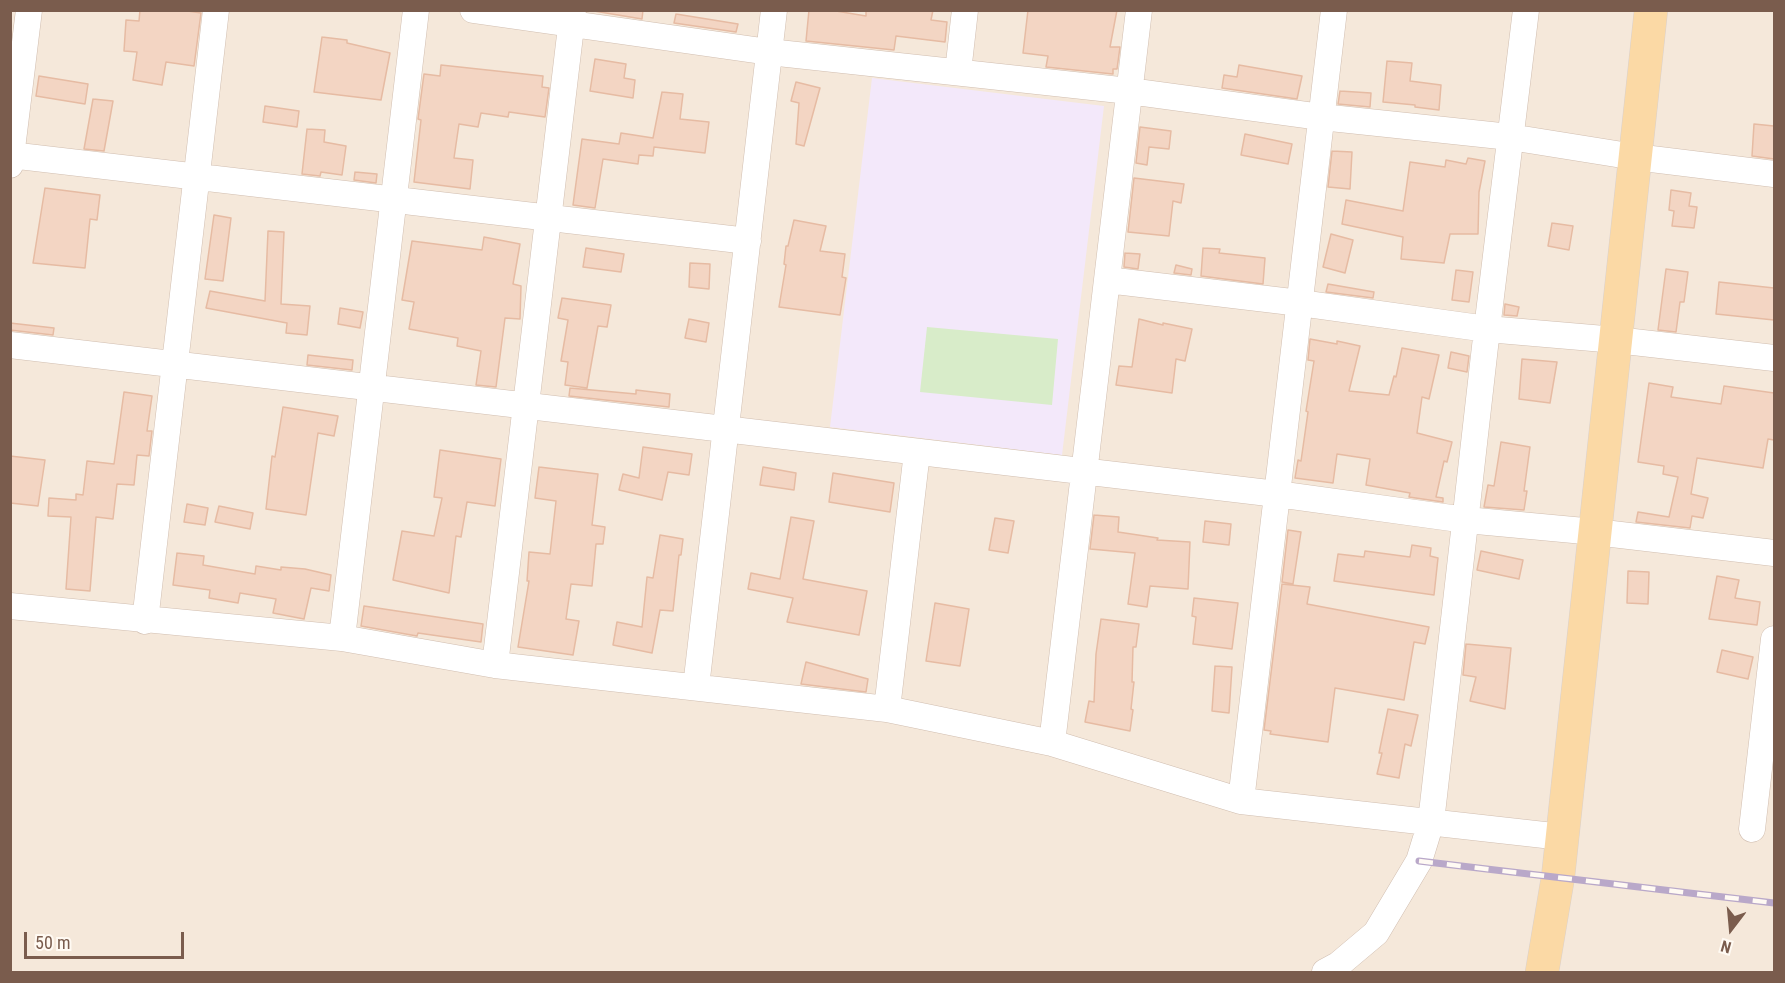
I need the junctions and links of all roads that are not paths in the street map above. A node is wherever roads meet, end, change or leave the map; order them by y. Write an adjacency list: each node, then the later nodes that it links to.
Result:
1 (30, 10): 18 (street)
2 (216, 10): 20 (street)
3 (416, 10): 21 (street)
4 (473, 10): 11 (street)
5 (774, 10): 12 (street)
6 (965, 10): 13 (street)
7 (1139, 10): 14 (street)
8 (1334, 10): 15 (street)
9 (1526, 10): 16 (street)
10 (1651, 10): 17 (main road)
11 (572, 17): 12 (street); 22 (street)
12 (769, 52): 13 (street); 23 (street)
13 (958, 72): 14 (street)
14 (1129, 91): 15 (street); 24 (street)
15 (1321, 117): 16 (street); 25 (street)
16 (1510, 137): 17 (street); 26 (street)
17 (1635, 157): 19 (street); 27 (main road)
18 (11, 159): 20 (street)
19 (1774, 174)
20 (196, 177): 21 (street); 30 (street)
21 (393, 200): 22 (street); 31 (street)
22 (547, 218): 23 (street); 32 (street)
23 (748, 242): 33 (street)
24 (1107, 280): 25 (street); 35 (street)
25 (1300, 303): 26 (street); 36 (street)
26 (1486, 329): 27 (street); 37 (street)
27 (1616, 340): 29 (street); 38 (main road)
28 (10, 345): 30 (street)
29 (1774, 358)
30 (175, 364): 31 (street); 41 (street)
31 (372, 387): 32 (street); 42 (street)
32 (525, 406): 33 (street); 44 (street)
33 (727, 429): 34 (street); 45 (street)
34 (918, 452): 35 (street); 46 (street)
35 (1084, 472): 36 (street); 47 (street)
36 (1277, 494): 37 (street); 48 (street)
37 (1466, 520): 38 (street); 49 (street)
38 (1595, 532): 39 (street); 51 (main road)
39 (1774, 553)
40 (10, 606): 41 (street)
41 (145, 621): 42 (street)
42 (342, 638): 44 (street)
43 (1774, 639): 50 (street)
44 (495, 665): 45 (street)
45 (696, 687): 46 (street)
46 (887, 709): 47 (street)
47 (1052, 743): 48 (street)
48 (1241, 801): 49 (street)
49 (1431, 822): 51 (street); 52 (street)
50 (1752, 829)
51 (1562, 837): 53 (main road)
52 (1325, 972)
53 (1542, 972)

